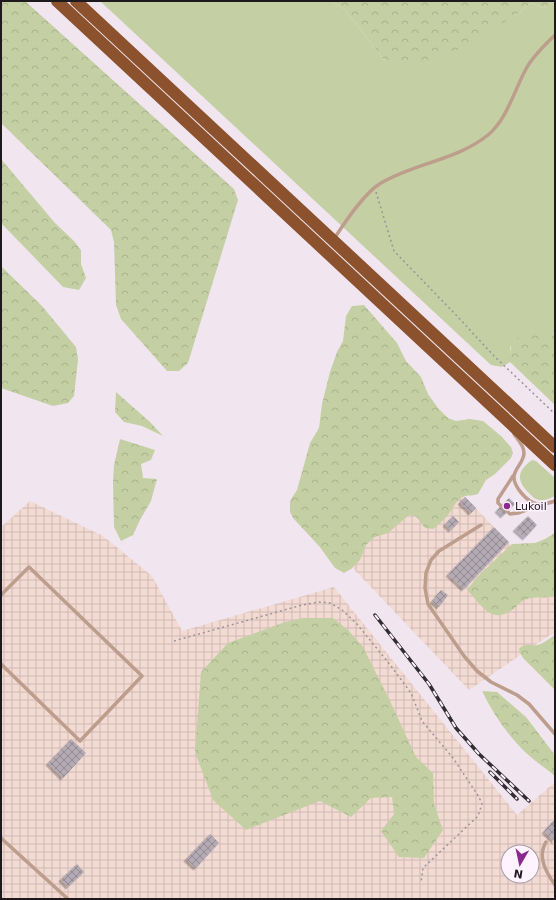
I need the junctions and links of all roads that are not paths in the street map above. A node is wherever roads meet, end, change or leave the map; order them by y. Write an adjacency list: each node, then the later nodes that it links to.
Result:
1 (57, 1): 5 (highway)
2 (76, 1): 4 (highway)
3 (555, 35): 4 (lane)
4 (333, 240): 6 (highway)
5 (491, 405): 7 (highway); 8 (lane)
6 (555, 447)
7 (555, 465)
8 (514, 474): 10 (lane); 10 (lane)
9 (555, 501): 10 (lane)
10 (545, 504)
11 (481, 525): 14 (lane)
12 (1, 595): 13 (lane)
13 (1, 664)
14 (555, 734)
15 (1, 838): 18 (lane)
16 (546, 842): 17 (lane)
17 (555, 885)
18 (68, 899)

